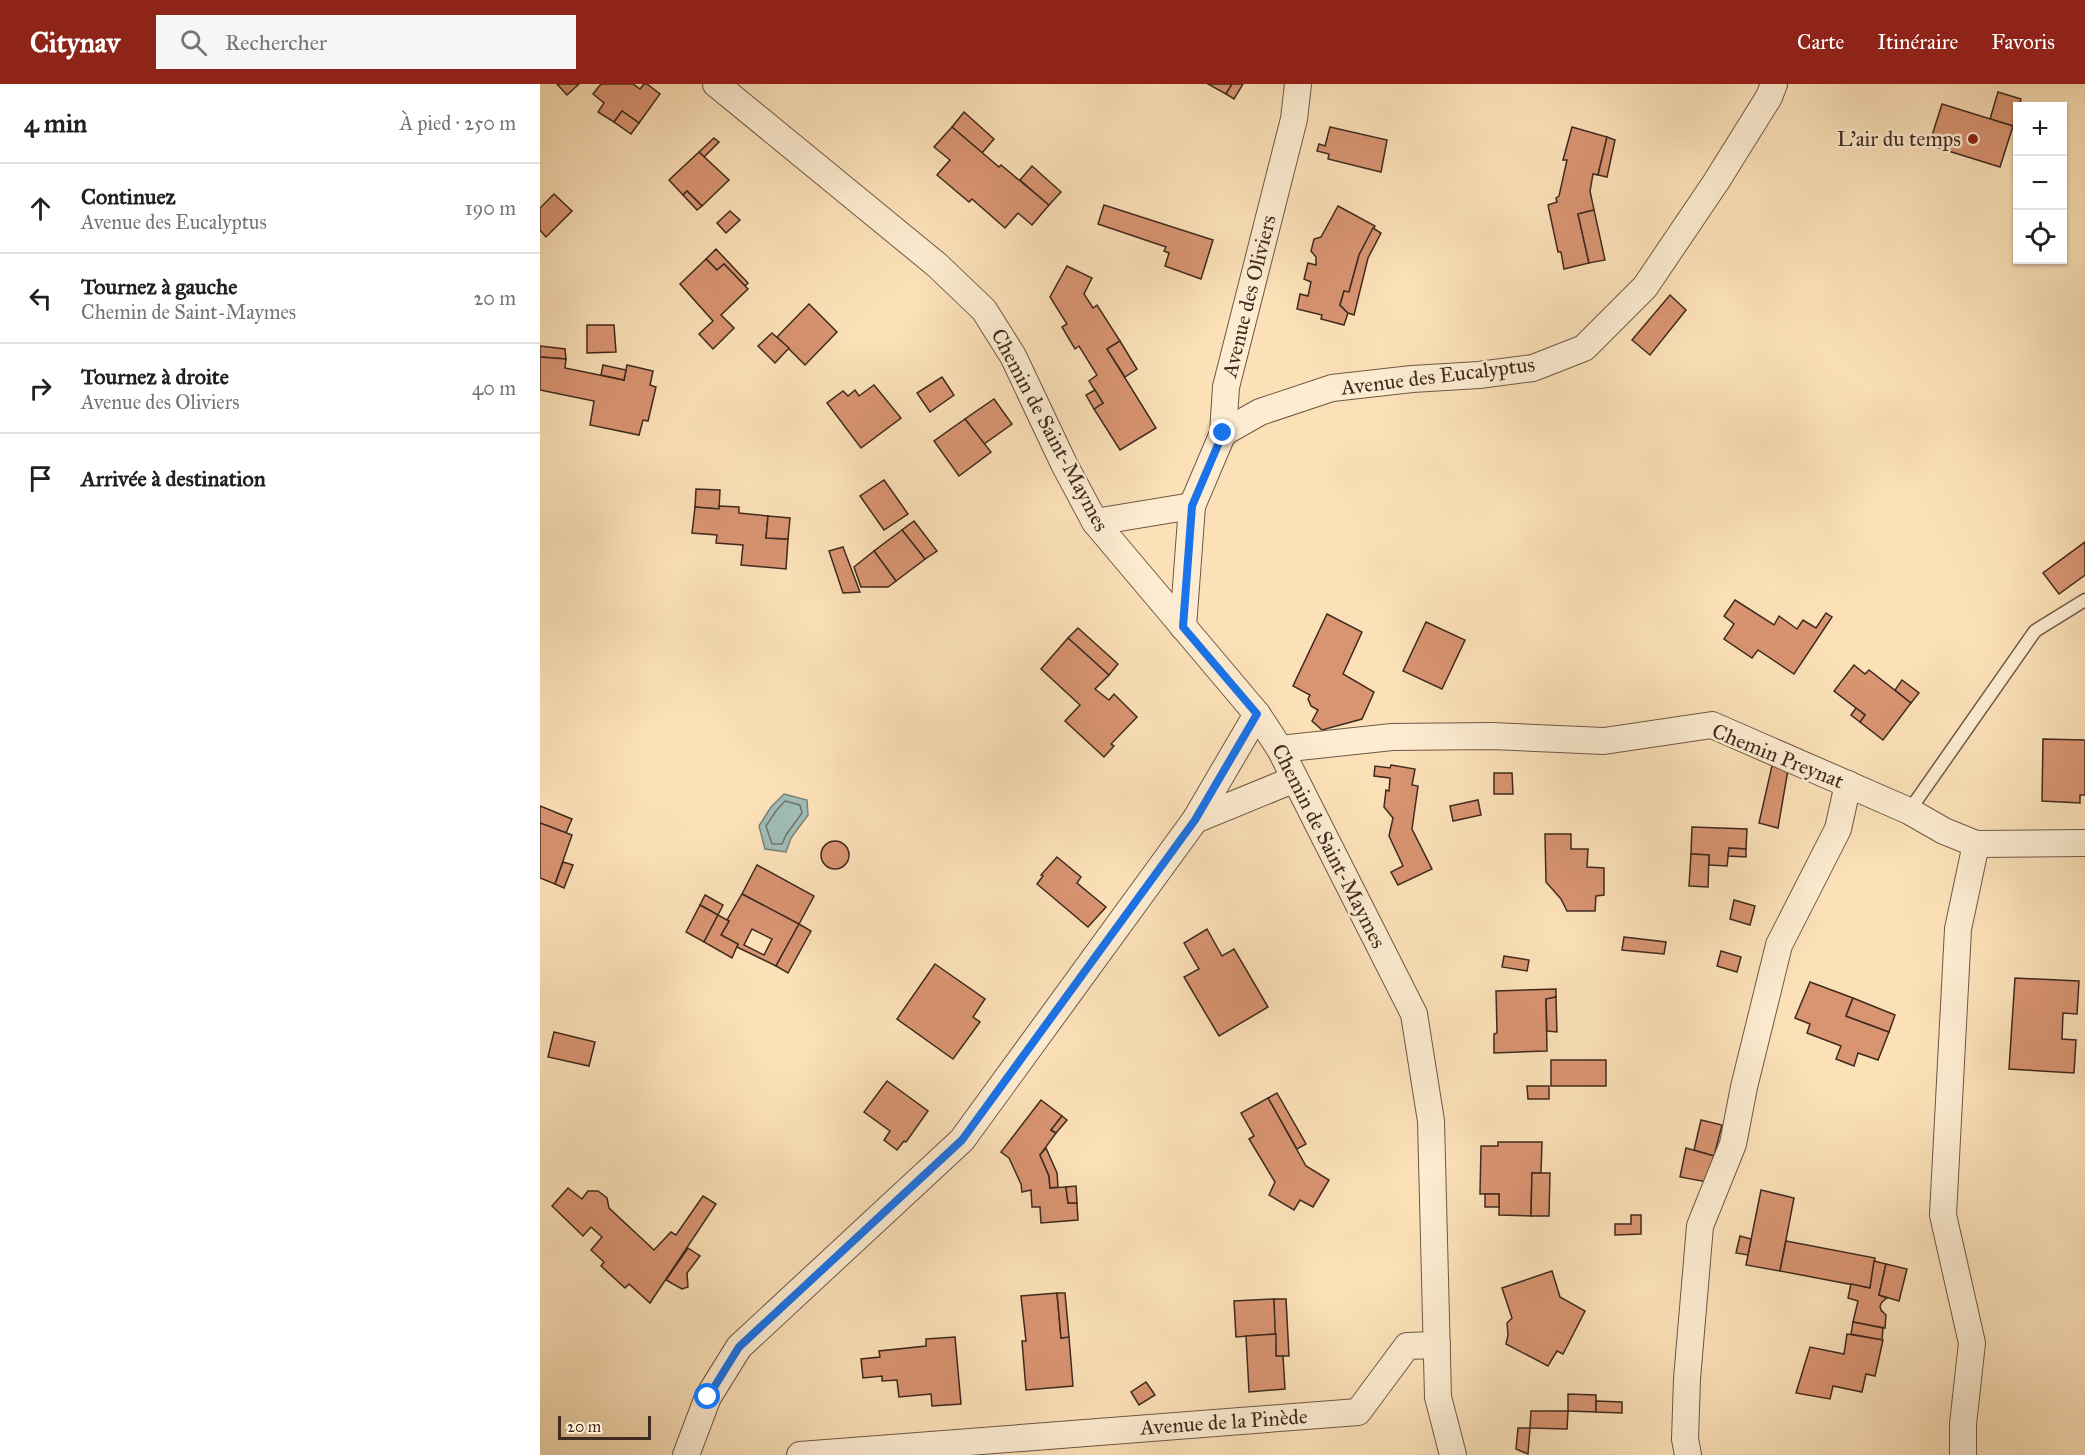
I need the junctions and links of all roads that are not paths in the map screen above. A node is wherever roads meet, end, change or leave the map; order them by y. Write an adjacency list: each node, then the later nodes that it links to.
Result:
1 (716, 84): 6 (street, Chemin de Saint-Maymes)
2 (1298, 84): 4 (street, Avenue des Oliviers)
3 (1774, 84): 4 (street, Avenue des Eucalyptus)
4 (1223, 433): 5 (street, Avenue des Oliviers)
5 (1192, 506): 6 (street); 8 (street, Avenue des Oliviers)
6 (1095, 522): 8 (street, Chemin de Saint-Maymes)
7 (2085, 600): 13 (lane)
8 (1183, 627): 9 (street, Chemin de Saint-Maymes)
9 (1257, 714): 10 (street, Chemin de Saint-Maymes); 14 (street)
10 (1280, 749): 11 (street, Chemin de Saint-Maymes); 12 (street, Chemin Preynat)
11 (1295, 779): 14 (street); 17 (street, Chemin de Saint-Maymes)
12 (1848, 784): 13 (street, Chemin Preynat); 23 (street)
13 (1909, 811): 16 (street, Chemin Preynat)
14 (1195, 820): 19 (street)
15 (2085, 843): 16 (street, Chemin Preynat)
16 (1976, 844): 24 (street)
17 (1437, 1345): 18 (street, Chemin de Saint-Maymes); 20 (street, Avenue de la Pinède)
18 (1438, 1397): 21 (street); 22 (street, Chemin de Saint-Maymes)
19 (694, 1452)
20 (800, 1455)
21 (1436, 1455)
22 (1453, 1455)
23 (1688, 1455)
24 (1963, 1455)

